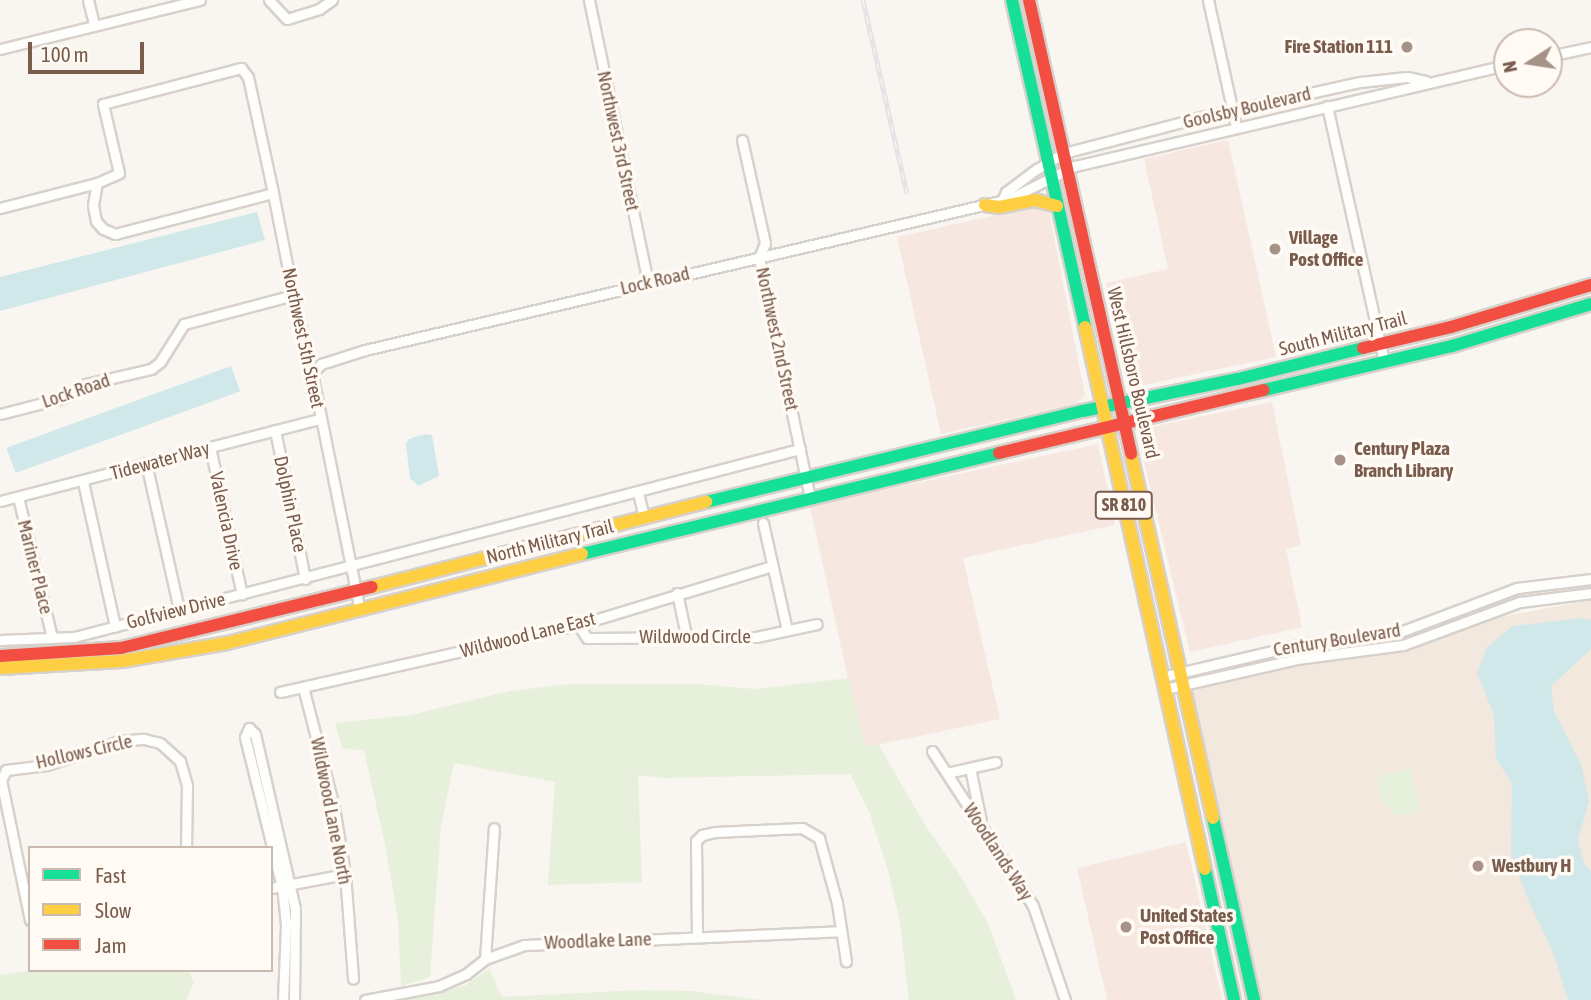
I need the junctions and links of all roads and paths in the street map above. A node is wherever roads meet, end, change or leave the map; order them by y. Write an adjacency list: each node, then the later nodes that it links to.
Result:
1 (88, 0): 9 (street)
2 (200, 0): 9 (street)
3 (269, 0): 4 (street)
4 (332, 0)
5 (589, 0): 30 (street, Northwest 3rd Street)
6 (1012, 0): 20 (street, West Hillsboro Boulevard / SR 810)
7 (1029, 0): 19 (street, West Hillsboro Boulevard / SR 810)
8 (1208, 0): 16 (street)
9 (94, 24): 11 (street)
10 (1591, 47): 12 (street)
11 (0, 49)
12 (1563, 53)
13 (1493, 68): 14 (street, Goolsby Boulevard)
14 (1432, 82): 15 (street, Goolsby Boulevard); 16 (street, Goolsby Boulevard)
15 (1327, 106): 17 (street, Goolsby Boulevard); 34 (street)
16 (1233, 110): 17 (street); 19 (street, Goolsby Boulevard)
17 (1236, 126): 21 (street, Goolsby Boulevard)
18 (742, 140): 29 (street, Northwest 2nd Street)
19 (1064, 153): 20 (street, Goolsby Boulevard); 21 (street, West Hillsboro Boulevard / SR 810)
20 (1048, 162): 22 (street, West Hillsboro Boulevard / SR 810); 25 (street, Lock Road)
21 (1067, 168): 22 (street); 37 (street, West Hillsboro Boulevard / SR 810)
22 (1051, 176): 25 (street, Lock Road); 27 (street, West Hillsboro Boulevard / SR 810)
23 (97, 183): 24 (street); 24 (street, Northwest 5th Street); 28 (street)
24 (273, 192): 32 (street, Northwest 5th Street)
25 (1003, 199): 26 (street, Lock Road)
26 (985, 205): 27 (street); 29 (street, Lock Road)
27 (1057, 206): 38 (street, West Hillsboro Boulevard / SR 810)
28 (0, 208)
29 (759, 258): 30 (street, Lock Road); 45 (street, Northwest 2nd Street)
30 (648, 283): 36 (street, Lock Road)
31 (1591, 285): 34 (street, South Military Trail)
32 (293, 295): 36 (street, Northwest 5th Street); 39 (street, Lock Road)
33 (1591, 304): 35 (street, South Military Trail)
34 (1380, 345): 35 (street); 37 (street, South Military Trail)
35 (1384, 362): 41 (street, South Military Trail)
36 (312, 373): 40 (street, Northwest 5th Street)
37 (1121, 404): 38 (street, South Military Trail); 41 (street, West Hillsboro Boulevard / SR 810)
38 (1102, 408): 42 (street, West Hillsboro Boulevard / SR 810); 47 (street, North Military Trail)
39 (0, 414)
40 (320, 419): 43 (street, Tidewater Way); 55 (street, Northwest 5th Street)
41 (1125, 422): 42 (street, South Military Trail); 74 (street, West Hillsboro Boulevard / SR 810)
42 (1106, 427): 51 (street, North Military Trail); 75 (street, West Hillsboro Boulevard / SR 810)
43 (275, 430): 44 (street, Tidewater Way); 57 (street, Dolphin Place)
44 (210, 447): 46 (street, Tidewater Way); 62 (street, Valencia Drive)
45 (800, 449): 47 (street, Northwest 2nd Street); 49 (street, North Military Trail)
46 (146, 463): 48 (street, Tidewater Way); 63 (street)
47 (806, 476): 51 (street, Northwest 2nd Street); 53 (street, North Military Trail)
48 (83, 482): 50 (street, Tidewater Way); 67 (street)
49 (638, 494): 53 (street); 55 (street, North Military Trail)
50 (18, 496): 52 (street, Tidewater Way); 70 (street, Mariner Place)
51 (810, 497): 64 (street, North Military Trail)
52 (0, 501)
53 (644, 517): 59 (street, North Military Trail)
54 (763, 523): 56 (street)
55 (350, 566): 57 (street, Golfview Drive); 59 (street, Northwest 5th Street)
56 (772, 566): 60 (street, Wildwood Lane East); 68 (street)
57 (305, 579): 62 (street, Golfview Drive)
58 (1591, 579): 74 (street, Century Boulevard)
59 (356, 592): 64 (street, Northwest 5th Street); 72 (street, North Military Trail)
60 (677, 593): 66 (street, Wildwood Lane East); 69 (street)
61 (1591, 593): 76 (street, Century Boulevard)
62 (242, 595): 63 (street, Golfview Drive)
63 (179, 610): 67 (street, Golfview Drive)
64 (360, 610): 73 (street, North Military Trail)
65 (817, 624): 68 (street, Wildwood Circle)
66 (578, 625): 69 (street, Wildwood Circle); 77 (street, Wildwood Lane East)
67 (115, 626): 70 (street, Golfview Drive)
68 (787, 630): 69 (street, Wildwood Circle)
69 (686, 635)
70 (52, 638): 71 (street, Golfview Drive)
71 (0, 640)
72 (0, 656)
73 (0, 668)
74 (1180, 672): 75 (street, Century Boulevard); 76 (street, West Hillsboro Boulevard / SR 810)
75 (1163, 683): 76 (street, Century Boulevard); 90 (street, West Hillsboro Boulevard / SR 810)
76 (1183, 685): 93 (street, West Hillsboro Boulevard / SR 810)
77 (303, 687): 78 (street, Wildwood Lane East); 86 (street, Wildwood Lane North)
78 (280, 692)
79 (932, 751): 82 (street, Woodlands Way)
80 (996, 762): 81 (street)
81 (970, 768): 82 (street); 84 (street)
82 (947, 773): 84 (street, Woodlands Way)
83 (494, 828): 95 (street)
84 (982, 828): 103 (street, Woodlands Way)
85 (186, 846): 89 (street, Hollows Circle)
86 (345, 874): 87 (street); 98 (street, Wildwood Lane North)
87 (286, 885): 87 (street); 88 (street); 99 (street); 100 (street)
88 (273, 888)
89 (28, 910)
90 (1218, 928): 93 (street); 94 (street, West Hillsboro Boulevard / SR 810)
91 (841, 931): 92 (street, Woodlake Lane); 92 (street); 96 (street)
92 (697, 937): 95 (street, Woodlake Lane)
93 (1241, 941): 97 (street, West Hillsboro Boulevard / SR 810)
94 (1223, 950): 97 (street); 104 (street, West Hillsboro Boulevard / SR 810)
95 (485, 960): 102 (street, Woodlake Lane)
96 (846, 961)
97 (1247, 971): 105 (street, West Hillsboro Boulevard / SR 810)
98 (353, 979)
99 (283, 999): 100 (street)
100 (294, 1000): 101 (street)
101 (304, 1000)
102 (365, 1000)
103 (1065, 1000)
104 (1234, 1000)
105 (1254, 1000)

